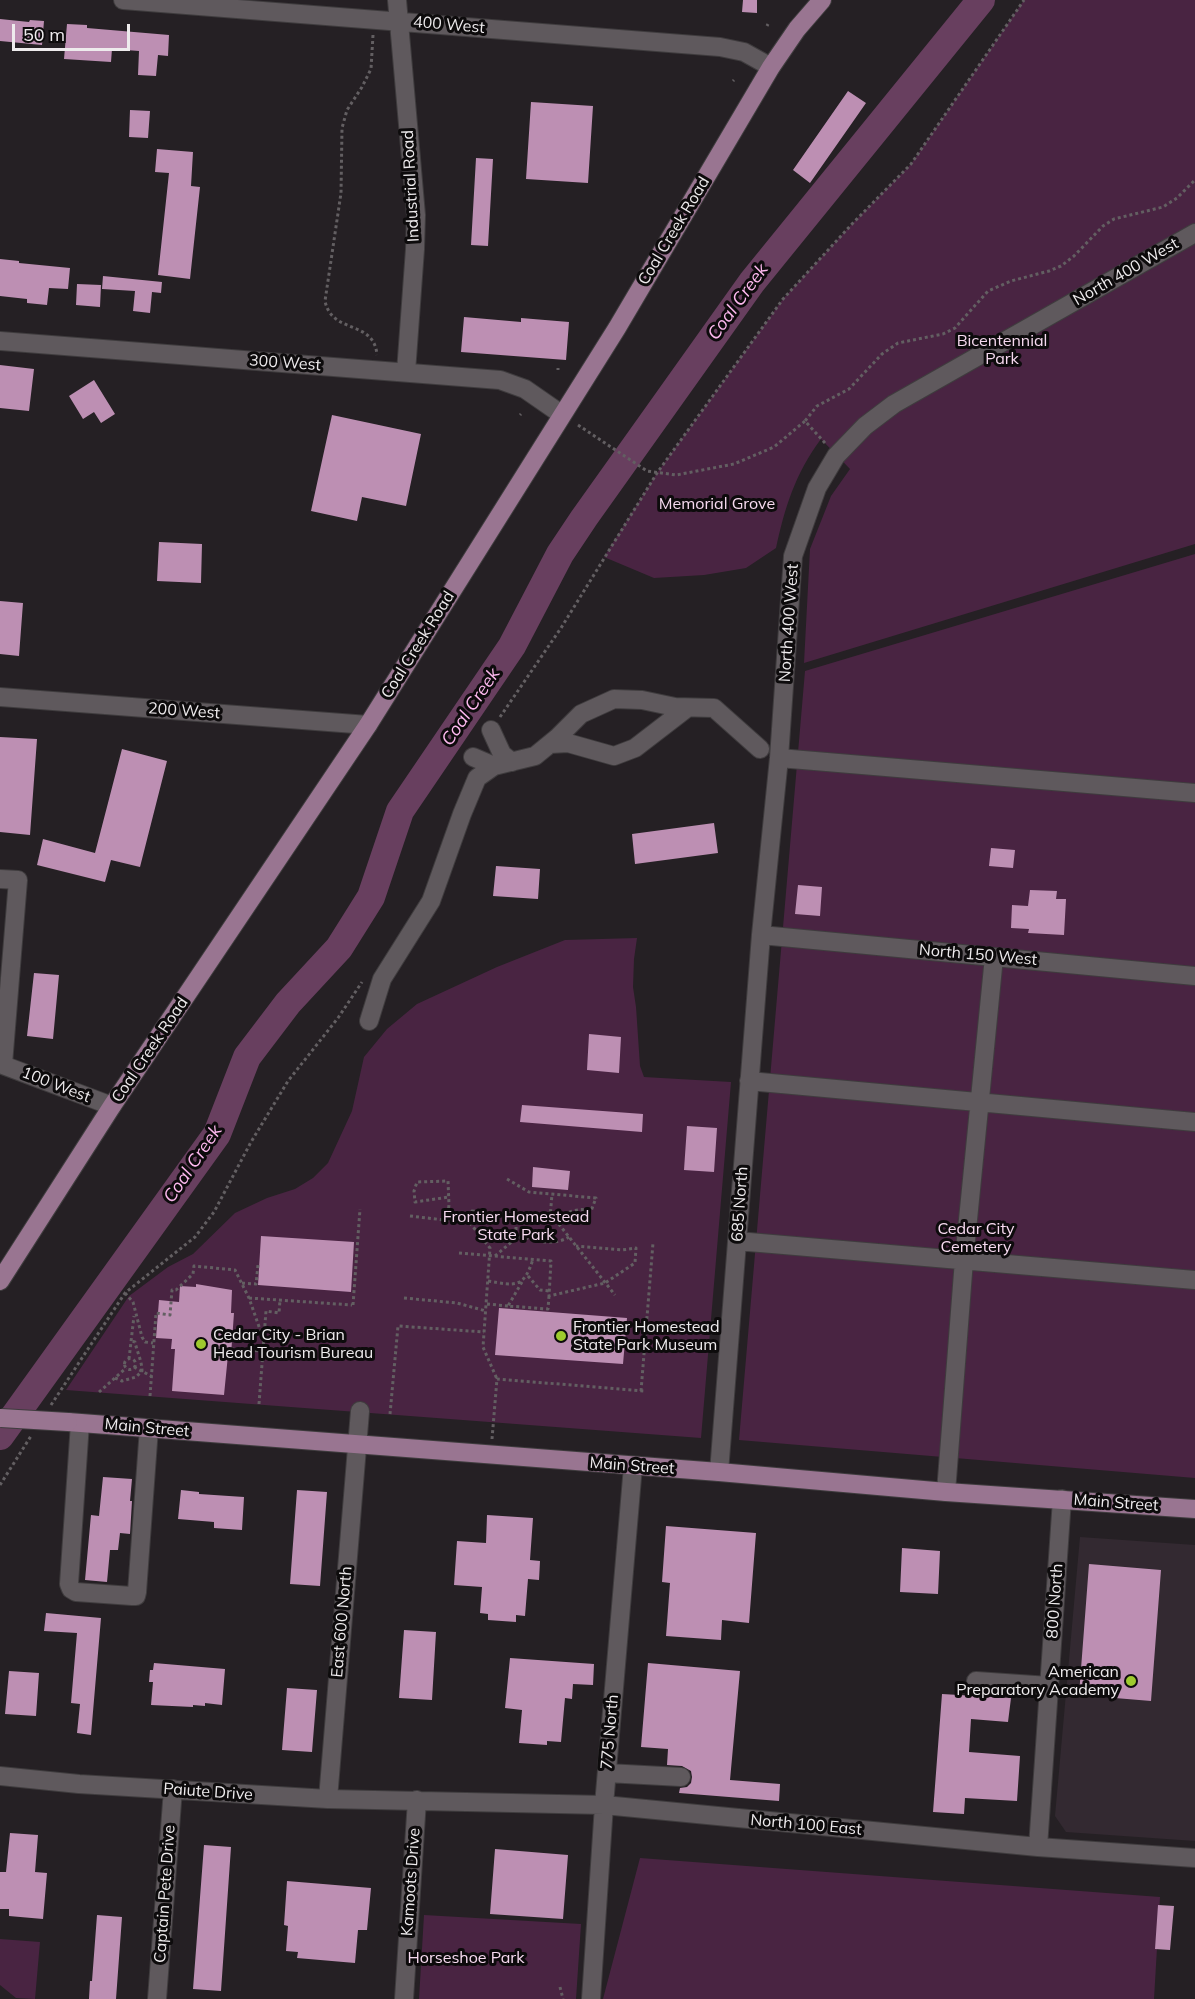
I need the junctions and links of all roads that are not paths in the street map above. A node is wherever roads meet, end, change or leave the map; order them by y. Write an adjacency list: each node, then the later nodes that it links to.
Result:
1 (123, 0): 4 (street, 400 West)
2 (397, 0): 4 (street, Industrial Road)
3 (822, 0): 5 (main road, Coal Creek Road)
4 (398, 21): 5 (street, 400 West); 8 (street, Industrial Road)
5 (771, 67): 9 (main road, Coal Creek Road)
6 (1195, 233): 17 (street, North 400 West)
7 (0, 341): 8 (street, 300 West)
8 (406, 372): 9 (street, 300 West)
9 (561, 414): 12 (main road, Coal Creek Road)
10 (0, 697): 12 (street, 200 West)
11 (687, 708): 14 (street); 14 (street); 15 (street)
12 (368, 725): 28 (main road, Coal Creek Road)
13 (491, 730): 18 (street)
14 (550, 744): 18 (street)
15 (760, 749)
16 (473, 757): 18 (street)
17 (779, 758): 19 (street); 21 (street, North 400 West)
18 (503, 764): 24 (street)
19 (1195, 793)
20 (0, 879): 25 (street)
21 (760, 935): 22 (street, North 150 West); 26 (street, 685 North)
22 (994, 957): 23 (street, North 150 West); 27 (street)
23 (1195, 976)
24 (369, 1021)
25 (1, 1064): 28 (street, 100 West)
26 (749, 1081): 27 (street); 30 (street, 685 North)
27 (980, 1103): 29 (street); 31 (street)
28 (112, 1106): 33 (main road, Coal Creek Road)
29 (1195, 1122)
30 (737, 1241): 31 (street); 40 (street, 685 North)
31 (964, 1260): 32 (street); 41 (street)
32 (1195, 1280)
33 (0, 1281)
34 (360, 1411): 38 (street, East 600 North)
35 (1, 1418): 36 (main road, Main Street, bridge)
36 (74, 1422): 37 (main road, Main Street); 37 (street)
37 (149, 1428): 38 (main road, Main Street)
38 (357, 1445): 39 (main road, Main Street); 50 (street, East 600 North)
39 (633, 1466): 40 (main road, Main Street); 46 (street, 775 North)
40 (719, 1472): 41 (main road, Main Street)
41 (946, 1492): 42 (main road, Main Street)
42 (1062, 1499): 43 (main road, Main Street); 45 (street, 800 North)
43 (1195, 1509)
44 (976, 1681): 45 (street)
45 (1049, 1686): 53 (street, 800 North)
46 (607, 1773): 48 (street); 52 (street, 775 North)
47 (0, 1776): 49 (street, Paiute Drive)
48 (681, 1778)
49 (173, 1789): 50 (street, Paiute Drive); 55 (street, Captain Pete Drive)
50 (327, 1799): 51 (street, Paiute Drive)
51 (417, 1800): 52 (street, North 100 East); 56 (street, Kamoots Drive)
52 (604, 1805): 53 (street, North 100 East); 57 (street, 775 North)
53 (1038, 1847): 54 (street, North 100 East)
54 (1195, 1858)
55 (157, 1999)
56 (404, 1999)
57 (591, 1999)

